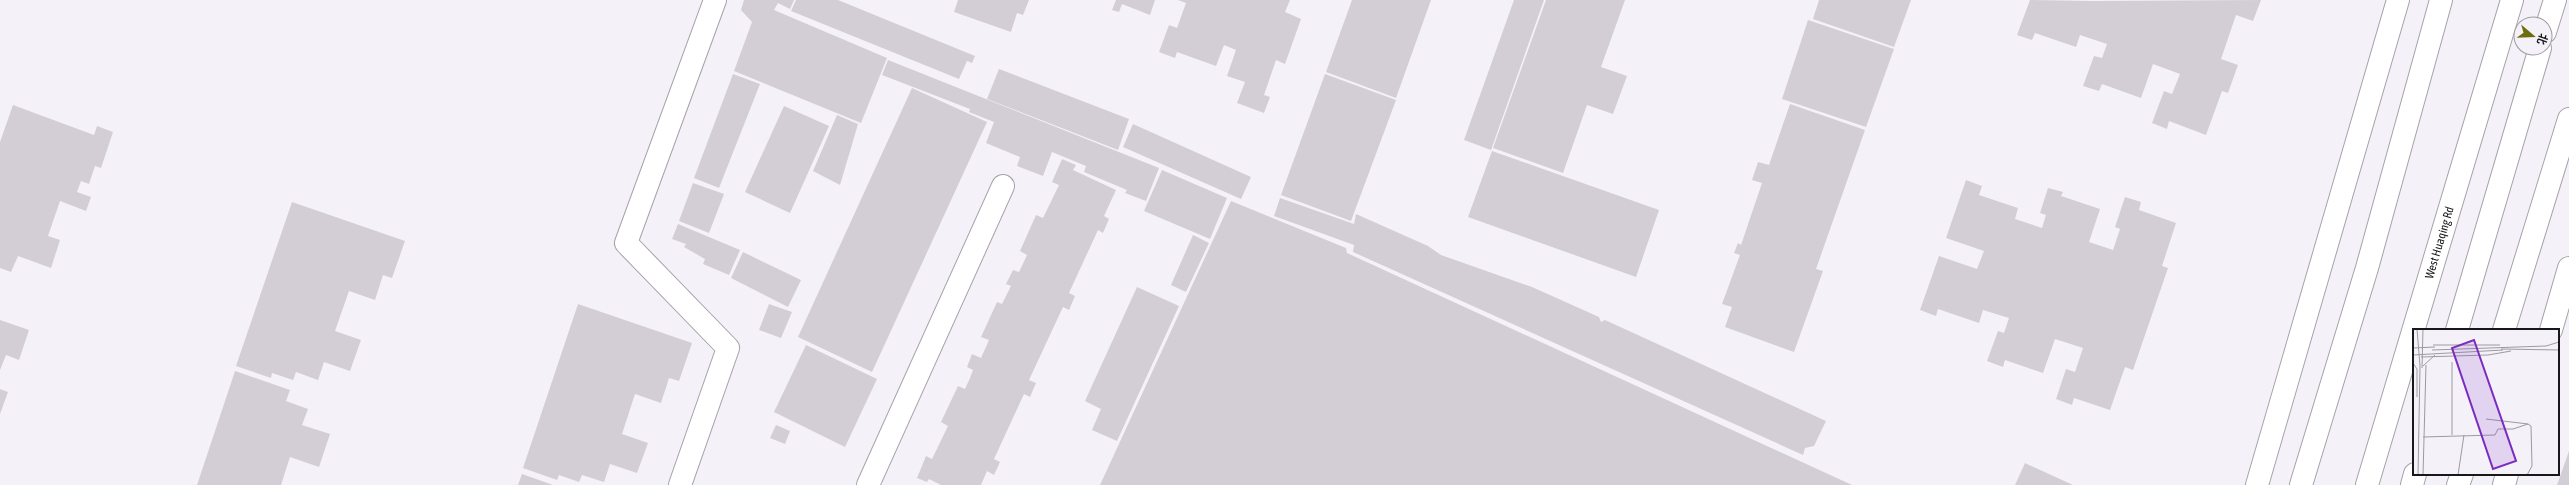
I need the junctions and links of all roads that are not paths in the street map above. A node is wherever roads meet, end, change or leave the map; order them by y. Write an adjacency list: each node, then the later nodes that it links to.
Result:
1 (716, 0): 19 (main road)
2 (2398, 0): 21 (main road)
3 (2442, 0): 22 (main road)
4 (2512, 0): 12 (main road, West Huaqing Rd)
5 (2555, 0): 6 (main road)
6 (2550, 16)
7 (2538, 56): 13 (main road)
8 (2569, 119): 11 (main road)
9 (1003, 186): 20 (main road)
10 (2569, 268): 14 (main road)
11 (2506, 324)
12 (2414, 329)
13 (2457, 329)
14 (2550, 329)
15 (2413, 331): 23 (main road, West Huaqing Rd)
16 (2415, 475): 24 (main road)
17 (2462, 475): 25 (main road)
18 (2507, 475): 26 (main road)
19 (680, 485)
20 (868, 485)
21 (2257, 485)
22 (2301, 485)
23 (2367, 485)
24 (2412, 485)
25 (2458, 485)
26 (2504, 485)

